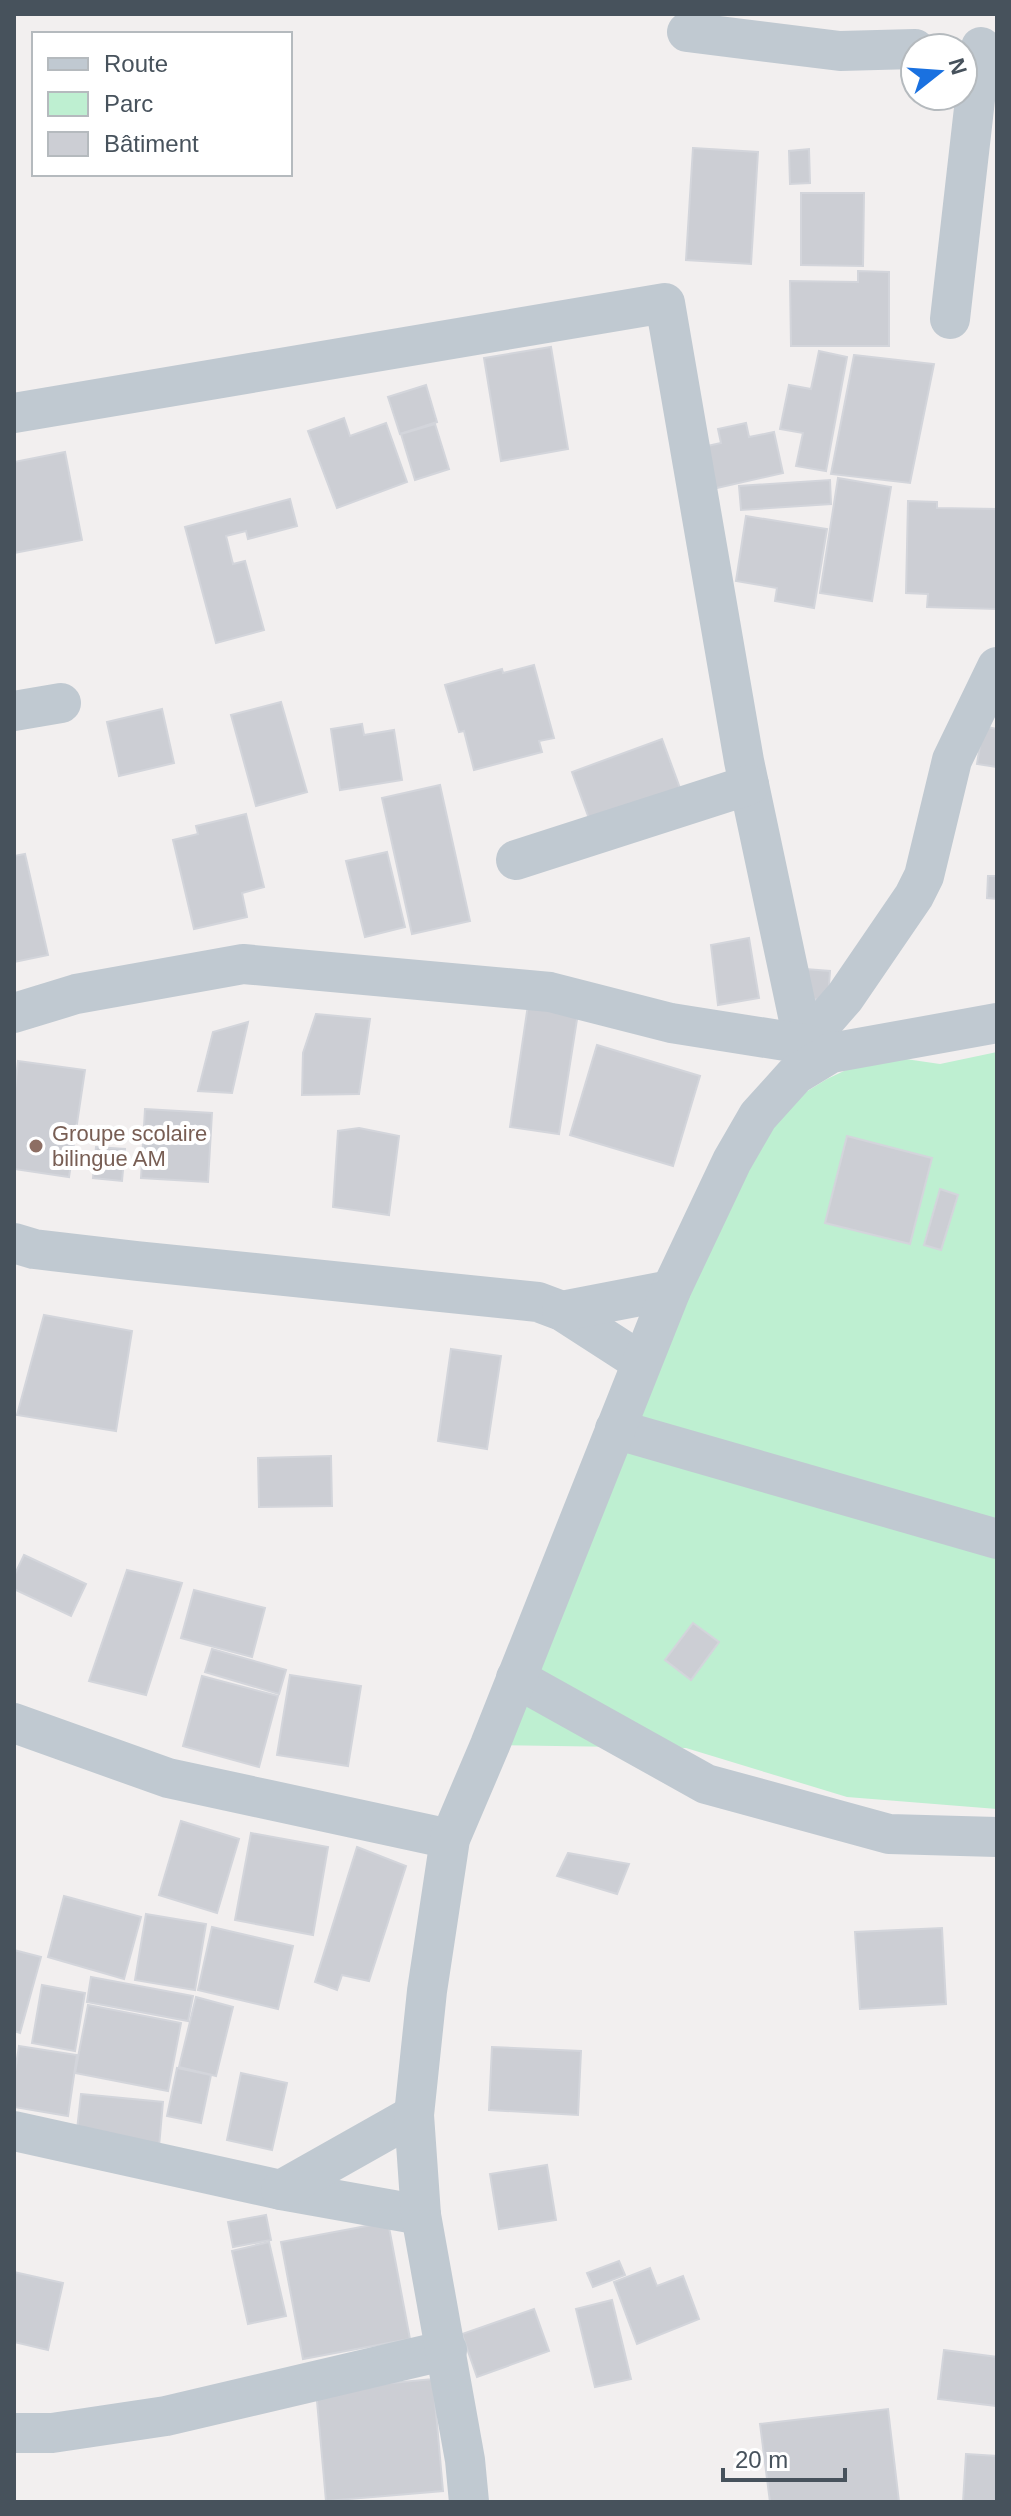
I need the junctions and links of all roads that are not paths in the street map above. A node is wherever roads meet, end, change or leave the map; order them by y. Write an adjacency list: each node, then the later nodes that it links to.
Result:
1 (687, 32): 2 (street)
2 (899, 49)
3 (969, 112): 4 (street)
4 (950, 319)
5 (14, 413): 9 (street)
6 (997, 667): 13 (street)
7 (61, 703): 8 (street)
8 (14, 711)
9 (749, 785): 10 (street); 13 (street)
10 (516, 860)
11 (14, 1013): 13 (street)
12 (997, 1023): 13 (street)
13 (818, 1048): 15 (street)
14 (14, 1243): 16 (street)
15 (671, 1290): 16 (street); 17 (street)
16 (562, 1311): 17 (street)
17 (641, 1362): 18 (street)
18 (615, 1429): 19 (street); 20 (street)
19 (997, 1539)
20 (516, 1678): 22 (street); 23 (street)
21 (14, 1723): 23 (street)
22 (997, 1837)
23 (450, 1839): 24 (street)
24 (414, 2115): 26 (street); 27 (street)
25 (14, 2131): 26 (street)
26 (281, 2190): 27 (street)
27 (421, 2215): 28 (street)
28 (447, 2350): 29 (street); 30 (street)
29 (14, 2433)
30 (469, 2502)

